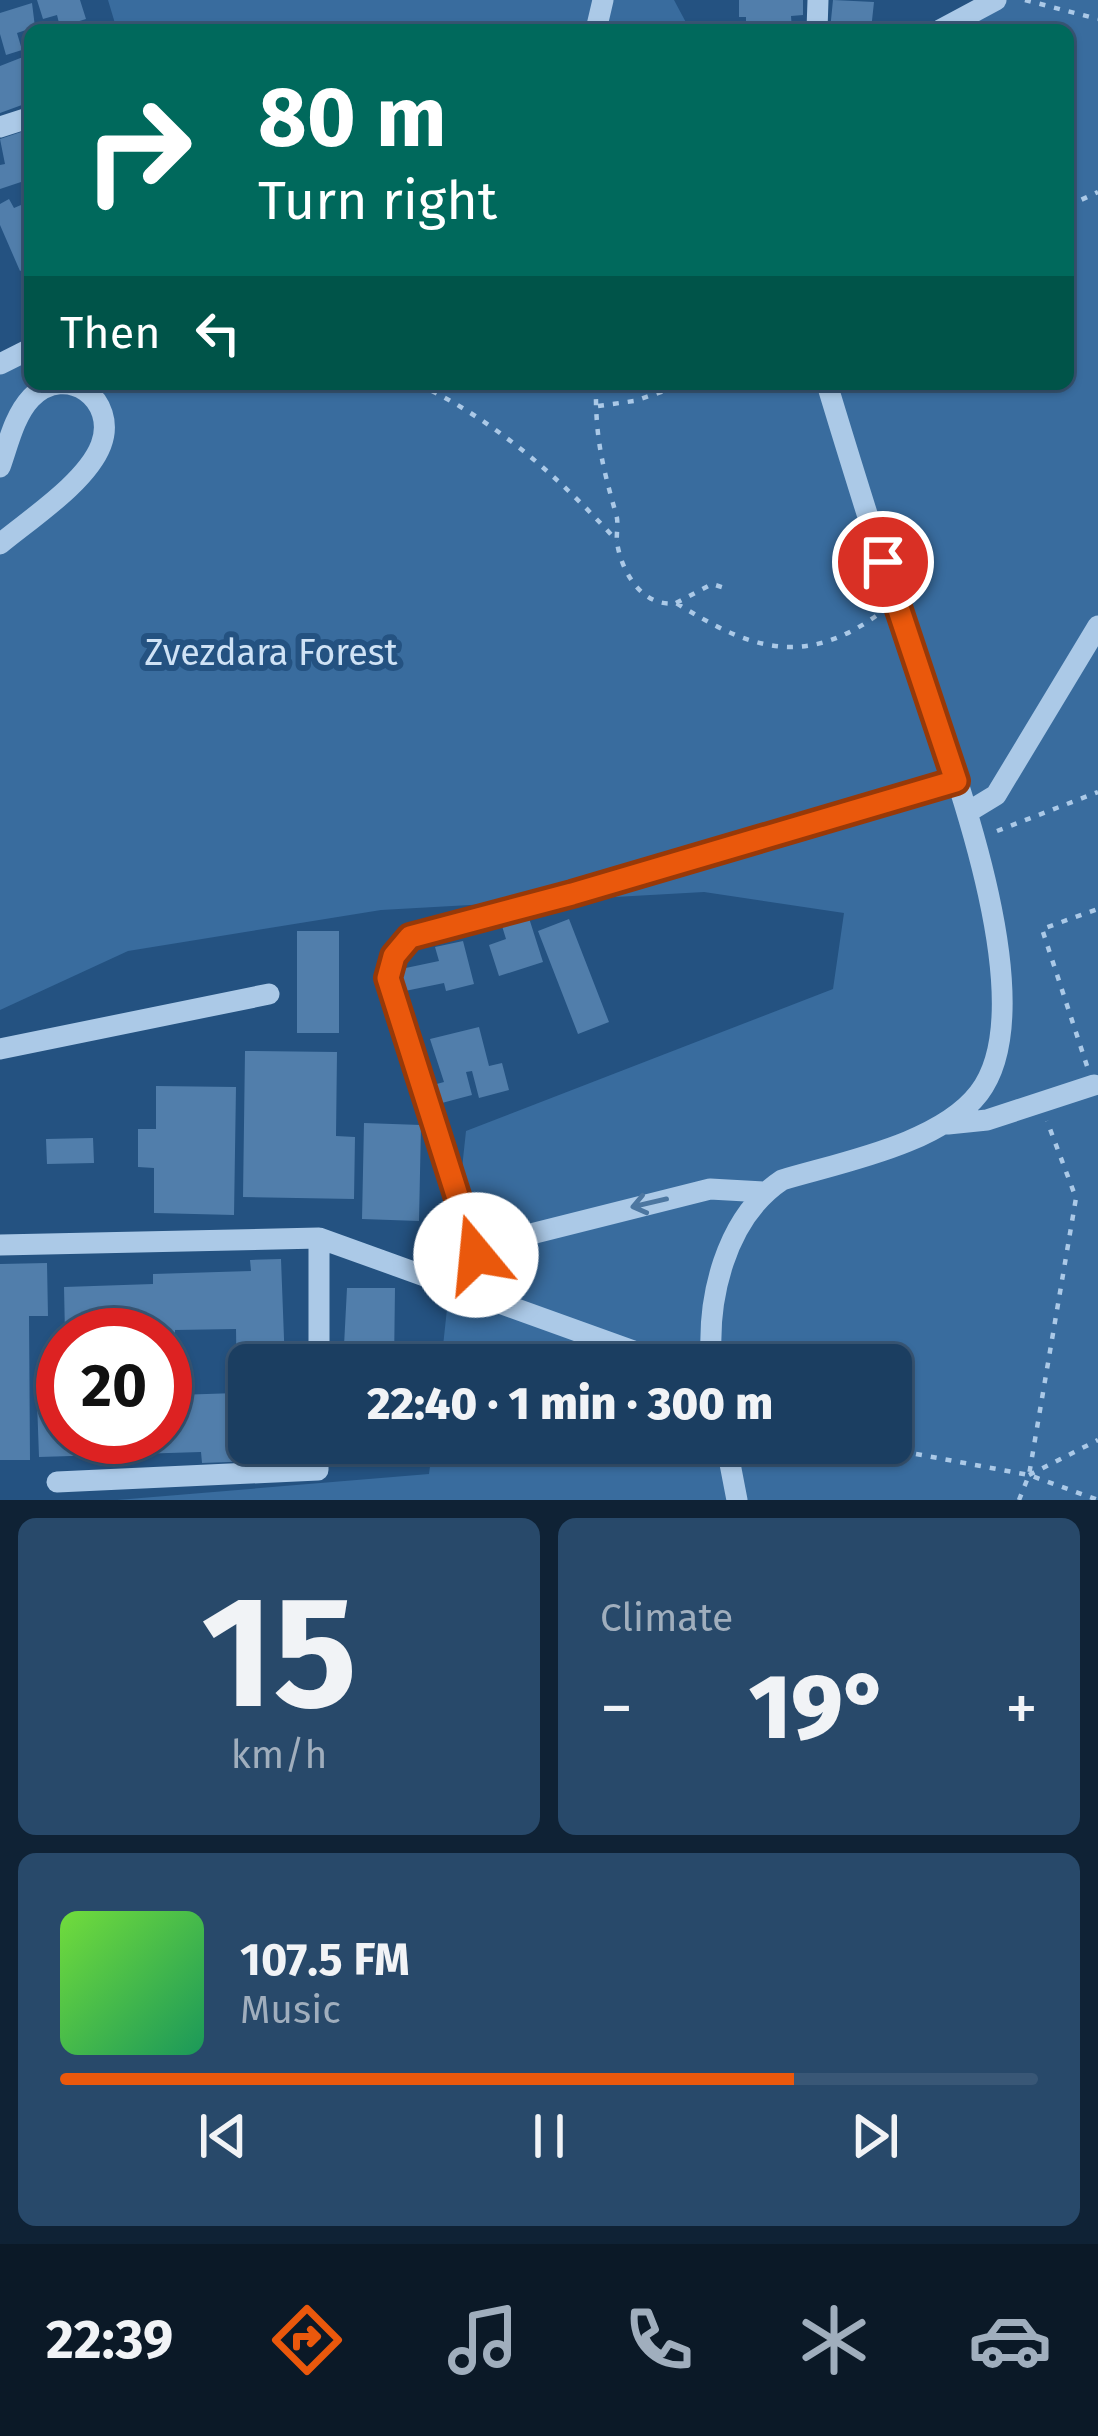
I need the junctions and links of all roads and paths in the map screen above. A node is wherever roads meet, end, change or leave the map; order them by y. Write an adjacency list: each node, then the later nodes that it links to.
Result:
1 (996, 0): 4 (street)
2 (1025, 0): 3 (path)
3 (1098, 19)
4 (951, 24)
5 (41, 390): 12 (street)
6 (87, 390): 14 (street)
7 (430, 390): 13 (path)
8 (596, 390): 11 (path)
9 (667, 390): 11 (path)
10 (829, 390): 16 (street)
11 (596, 406): 13 (path)
12 (0, 467)
13 (617, 541): 17 (path)
14 (0, 544)
15 (725, 588): 17 (path)
16 (896, 602): 17 (path); 19 (street)
17 (676, 603)
18 (1098, 626): 21 (street)
19 (956, 781): 21 (street); 32 (street)
20 (1098, 792): 22 (path)
21 (968, 812): 22 (street)
22 (975, 839): 28 (street)
23 (1098, 909): 26 (path)
24 (269, 994): 25 (street)
25 (0, 1048)
26 (1094, 1085): 27 (street)
27 (1040, 1102): 28 (street); 41 (path)
28 (947, 1124): 29 (street)
29 (764, 1192): 32 (street, one-way to 32); 36 (street)
30 (320, 1238): 31 (street); 33 (street); 34 (street)
31 (0, 1245)
32 (485, 1281): 33 (street)
33 (504, 1304): 35 (street)
34 (319, 1344)
35 (614, 1344)
36 (712, 1344)
37 (1098, 1440): 41 (path)
38 (912, 1453): 41 (path)
39 (318, 1464): 42 (street)
40 (730, 1464): 43 (street)
41 (1029, 1475): 44 (path); 45 (path)
42 (57, 1482)
43 (737, 1500)
44 (1019, 1500)
45 (1098, 1500)

